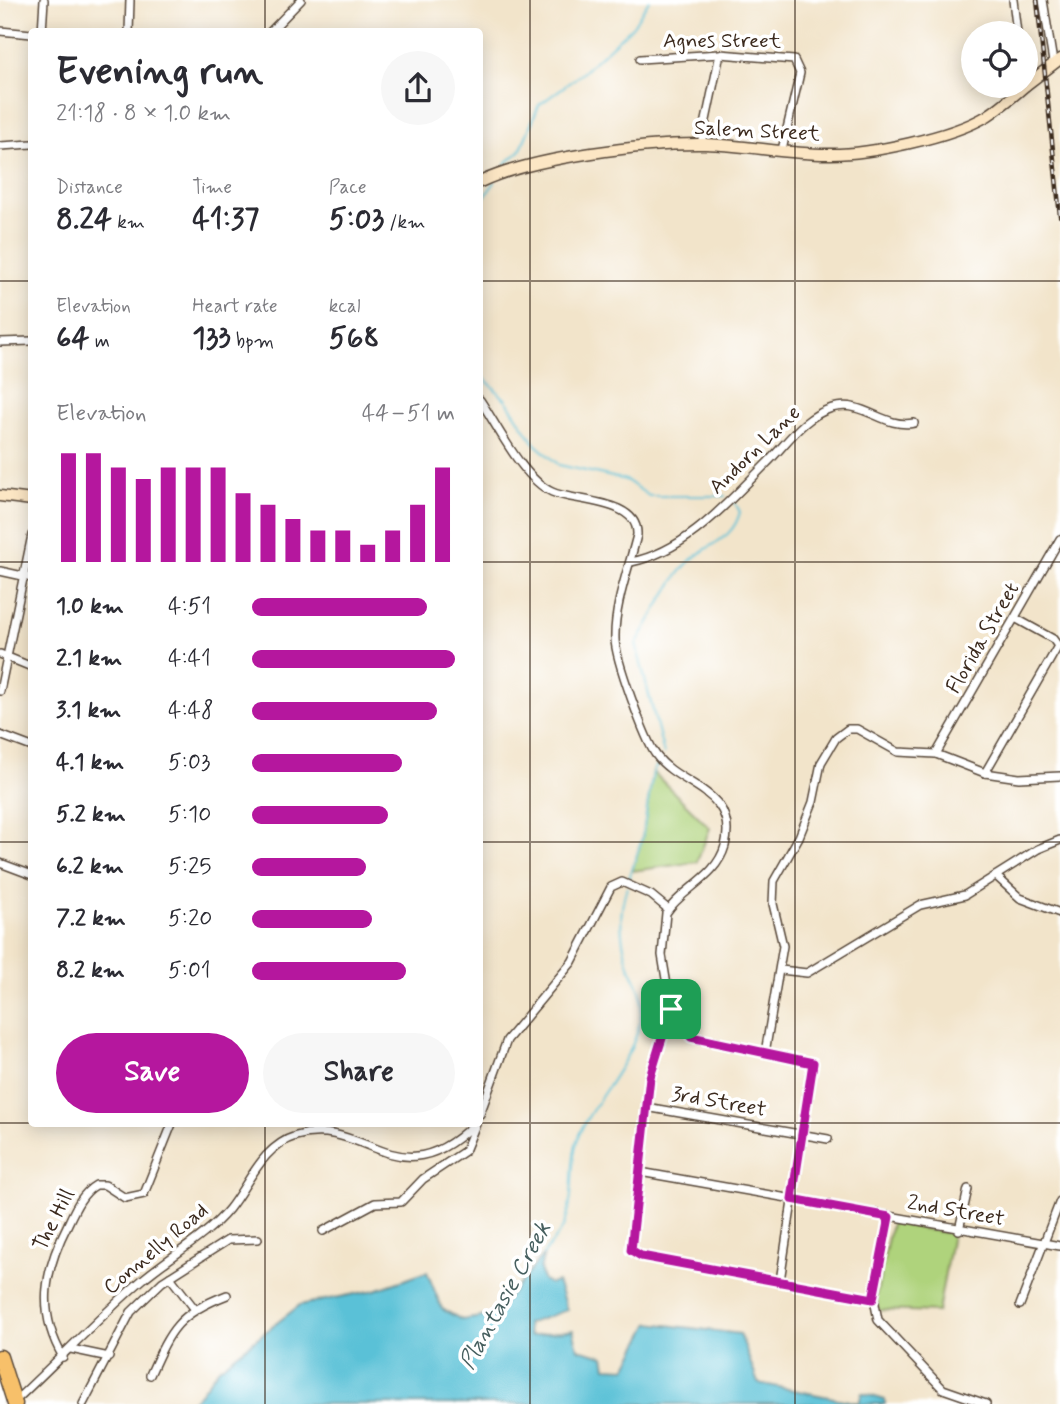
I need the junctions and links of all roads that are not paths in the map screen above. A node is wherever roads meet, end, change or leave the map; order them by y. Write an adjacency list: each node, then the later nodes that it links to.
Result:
1 (44, 0): 7 (street)
2 (130, 0): 8 (street)
3 (1013, 0): 6 (street)
4 (1043, 0): 14 (street)
5 (298, 1): 9 (street)
6 (1016, 21)
7 (42, 28)
8 (129, 28)
9 (274, 28)
10 (0, 31): 11 (street)
11 (28, 34)
12 (720, 54): 13 (street, Agnes Street); 18 (street); 20 (street, Agnes Street)
13 (640, 59)
14 (1056, 60): 15 (street, Salem Street)
15 (1038, 75)
16 (1009, 98): 20 (street, Salem Street)
17 (28, 144): 19 (street)
18 (701, 144): 20 (street, Salem Street); 21 (street, Salem Street)
19 (0, 146)
20 (782, 150)
21 (483, 181)
22 (28, 341): 23 (street)
23 (0, 342)
24 (483, 404): 29 (street)
25 (914, 423): 29 (street, Andorn Lane)
26 (0, 496): 27 (street)
27 (28, 500)
28 (1060, 539): 32 (street, Florida Street)
29 (631, 562): 45 (street)
30 (0, 571): 31 (street)
31 (28, 577): 33 (street)
32 (1015, 618): 38 (street, Florida Street); 39 (street)
33 (4, 656): 34 (street); 35 (street)
34 (28, 665)
35 (0, 691)
36 (0, 735): 37 (street)
37 (28, 746)
38 (936, 754): 39 (street); 47 (street)
39 (985, 774): 40 (street)
40 (1059, 776)
41 (1060, 840): 44 (street)
42 (0, 863): 43 (street)
43 (28, 874)
44 (996, 876): 46 (street); 47 (street)
45 (668, 909): 48 (street); 50 (street)
46 (1060, 913)
47 (781, 970): 49 (street)
48 (671, 1009): 49 (street); 51 (street)
49 (765, 1053): 55 (street)
50 (483, 1106)
51 (646, 1107): 55 (street, 3rd Street); 57 (street)
52 (171, 1127): 75 (street, The Hill)
53 (472, 1127): 73 (street, Connelly Road)
54 (474, 1127): 63 (street)
55 (801, 1134): 56 (street, 3rd Street); 59 (street)
56 (828, 1139)
57 (640, 1172): 59 (street, 2nd Street); 68 (street)
58 (968, 1189): 62 (street)
59 (792, 1199): 61 (street, 2nd Street); 68 (street)
60 (1060, 1201): 65 (street)
61 (889, 1217): 62 (street, 2nd Street); 70 (street)
62 (959, 1230): 65 (street, 2nd Street)
63 (323, 1231)
64 (258, 1239): 67 (street)
65 (1043, 1242): 66 (street, 2nd Street); 71 (street)
66 (1060, 1246)
67 (170, 1277): 72 (street); 76 (street)
68 (780, 1281): 70 (street)
69 (228, 1295): 72 (street)
70 (873, 1299): 80 (street)
71 (1020, 1305)
72 (194, 1308): 77 (street)
73 (71, 1349): 75 (street, Connelly Road); 76 (street)
74 (0, 1357): 78 (highway)
75 (63, 1357): 78 (street, Connelly Road)
76 (109, 1357): 79 (street)
77 (150, 1375)
78 (15, 1402)
79 (83, 1404)
80 (986, 1404)

